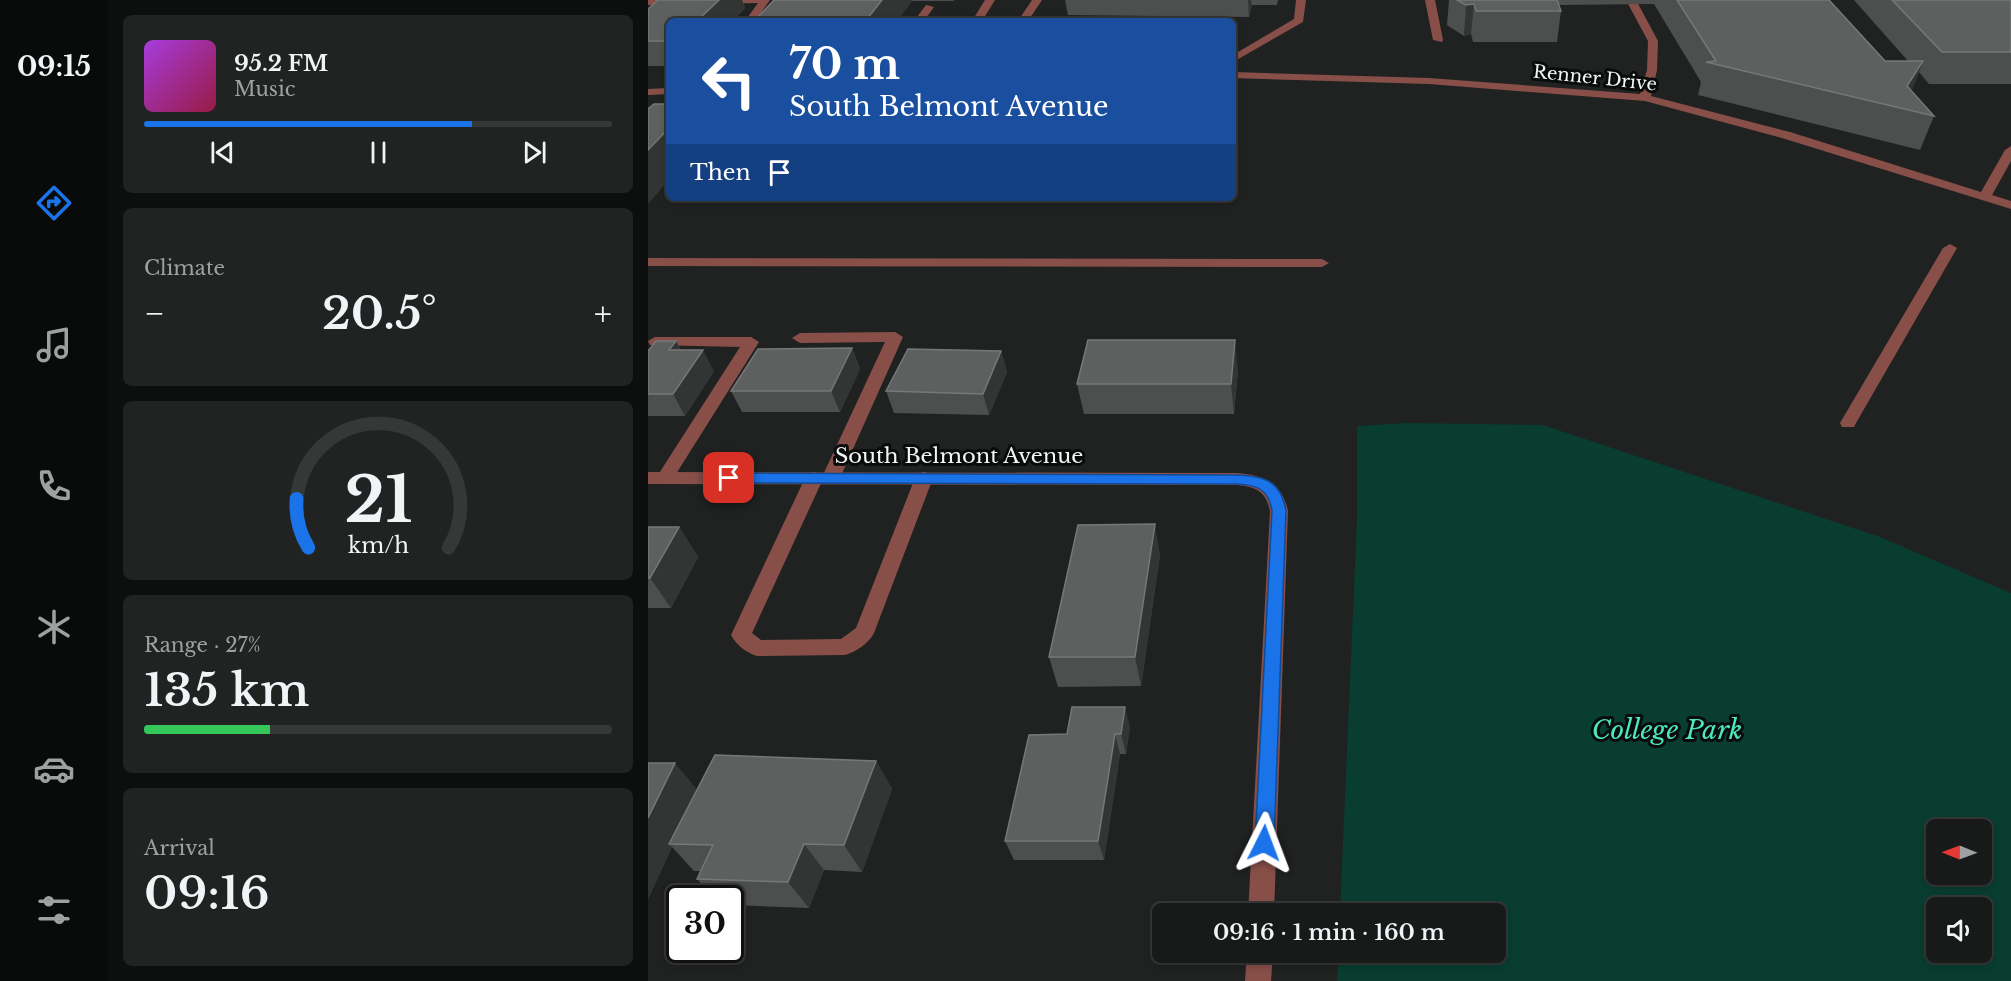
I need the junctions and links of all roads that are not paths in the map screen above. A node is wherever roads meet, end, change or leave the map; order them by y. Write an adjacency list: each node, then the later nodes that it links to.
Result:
1 (990, 0): 12 (street)
2 (1037, 0): 13 (street)
3 (1301, 0): 15 (street)
4 (1430, 0): 14 (street)
5 (1631, 0): 19 (street)
6 (648, 2): 7 (street)
7 (683, 2)
8 (707, 2): 10 (street)
9 (929, 7): 11 (street)
10 (752, 18)
11 (921, 18)
12 (979, 18)
13 (1025, 18)
14 (1438, 40)
15 (1236, 58)
16 (1236, 75): 19 (street, Renner Drive)
17 (666, 91): 18 (street)
18 (648, 92)
19 (1645, 98): 21 (street, Renner Drive)
20 (2011, 150): 21 (street)
21 (1984, 198): 22 (street, Renner Drive)
22 (2011, 205)
23 (1950, 248): 28 (street)
24 (648, 262): 25 (street)
25 (1322, 263)
26 (800, 338): 30 (street)
27 (655, 342): 29 (street)
28 (1848, 423)
29 (657, 478): 30 (street, South Belmont Avenue)
30 (822, 478): 31 (street, South Belmont Avenue); 31 (street)
31 (924, 478): 32 (street, South Belmont Avenue)
32 (1261, 903)
33 (1259, 963): 34 (street)
34 (1258, 981)

